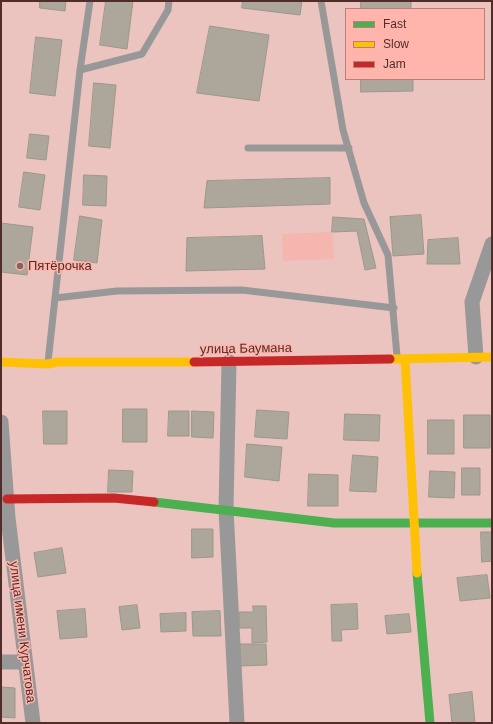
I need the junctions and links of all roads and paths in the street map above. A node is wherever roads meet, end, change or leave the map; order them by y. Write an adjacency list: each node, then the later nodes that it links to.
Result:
1 (90, 1): 4 (lane)
2 (169, 1): 4 (lane)
3 (321, 1): 6 (lane)
4 (80, 70): 8 (lane)
5 (248, 148): 6 (lane)
6 (349, 148): 9 (lane)
7 (492, 244): 10 (street)
8 (55, 298): 9 (lane); 15 (lane)
9 (394, 308): 12 (lane)
10 (476, 357): 11 (street, улица Баумана); 12 (street, улица Баумана)
11 (492, 357)
12 (401, 360): 14 (street, улица Баумана); 19 (street)
13 (1, 362): 15 (street, улица Баумана)
14 (229, 362): 15 (street, улица Баумана); 18 (street)
15 (48, 364)
16 (1, 422): 17 (street, улица имени Курчатова)
17 (6, 499): 18 (street); 22 (street, улица имени Курчатова)
18 (226, 509): 19 (street); 24 (street)
19 (413, 523): 20 (street); 25 (street)
20 (492, 523)
21 (1, 662): 22 (street)
22 (25, 662): 23 (street, улица имени Курчатова)
23 (33, 723)
24 (237, 723)
25 (430, 723)

